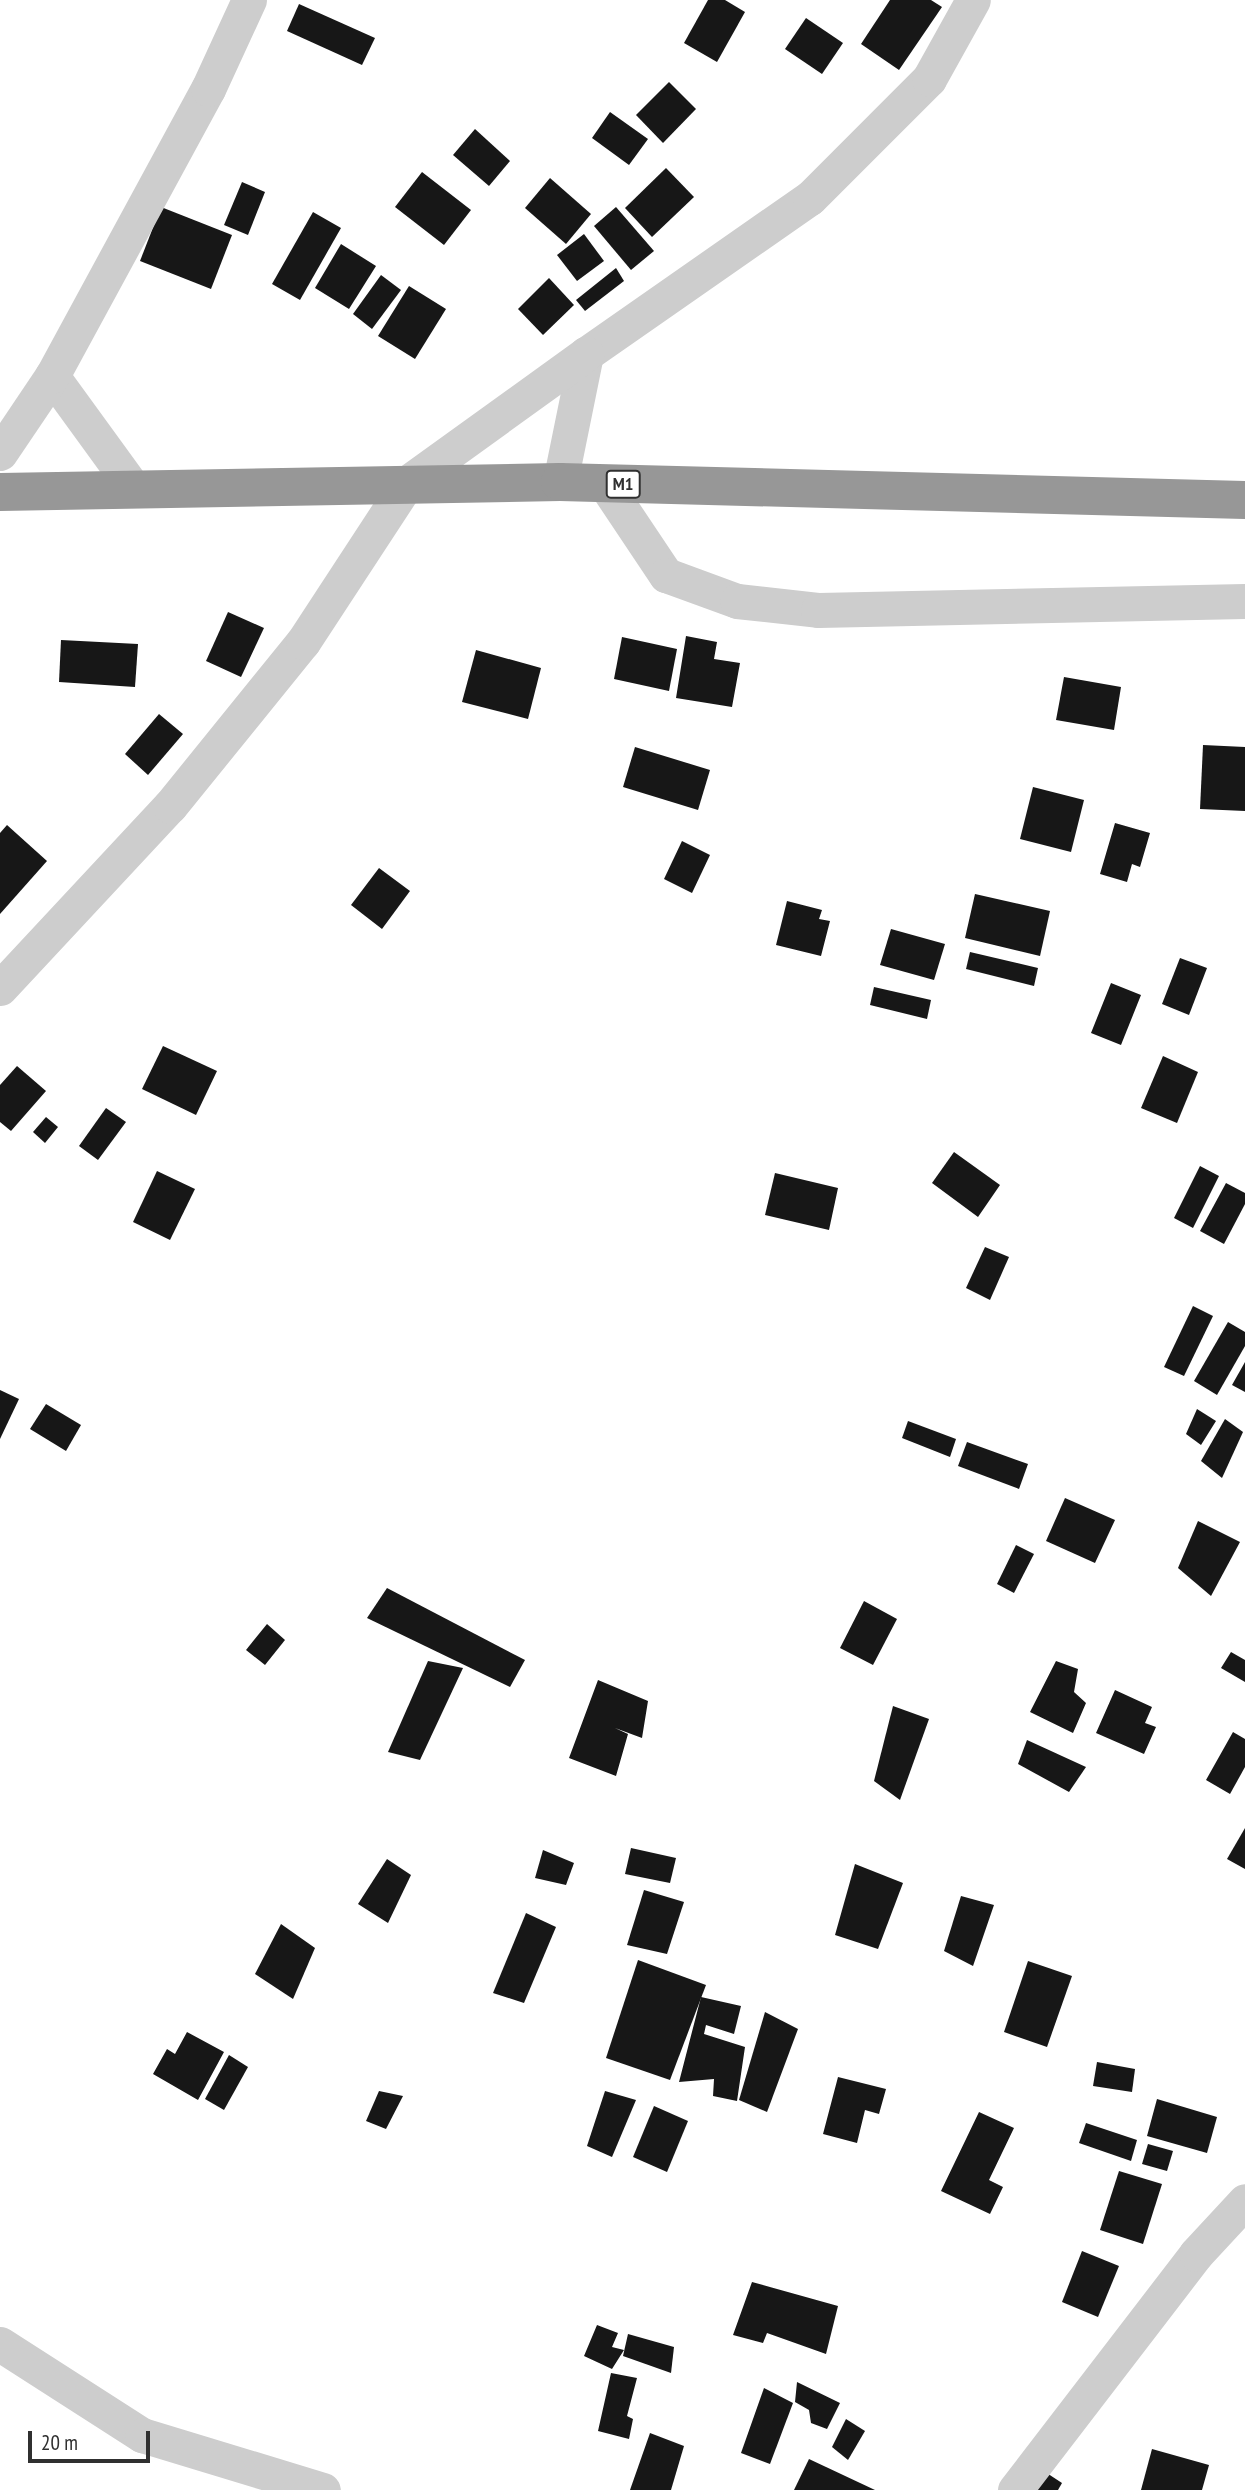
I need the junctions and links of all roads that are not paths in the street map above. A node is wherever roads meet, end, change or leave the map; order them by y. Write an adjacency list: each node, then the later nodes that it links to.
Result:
1 (249, 0): 4 (street)
2 (973, 0): 3 (street)
3 (586, 354): 6 (street); 7 (street)
4 (52, 376): 5 (street); 9 (street)
5 (0, 453)
6 (559, 482): 7 (highway, M1); 8 (highway, M1)
7 (407, 483): 9 (highway, M1); 13 (street)
8 (605, 484): 11 (highway, M1); 12 (street)
9 (134, 489): 10 (highway, M1)
10 (0, 492)
11 (1245, 500)
12 (1245, 601)
13 (0, 988)
14 (1245, 2202): 17 (street)
15 (0, 2344): 16 (street)
16 (323, 2490)
17 (1015, 2490)

